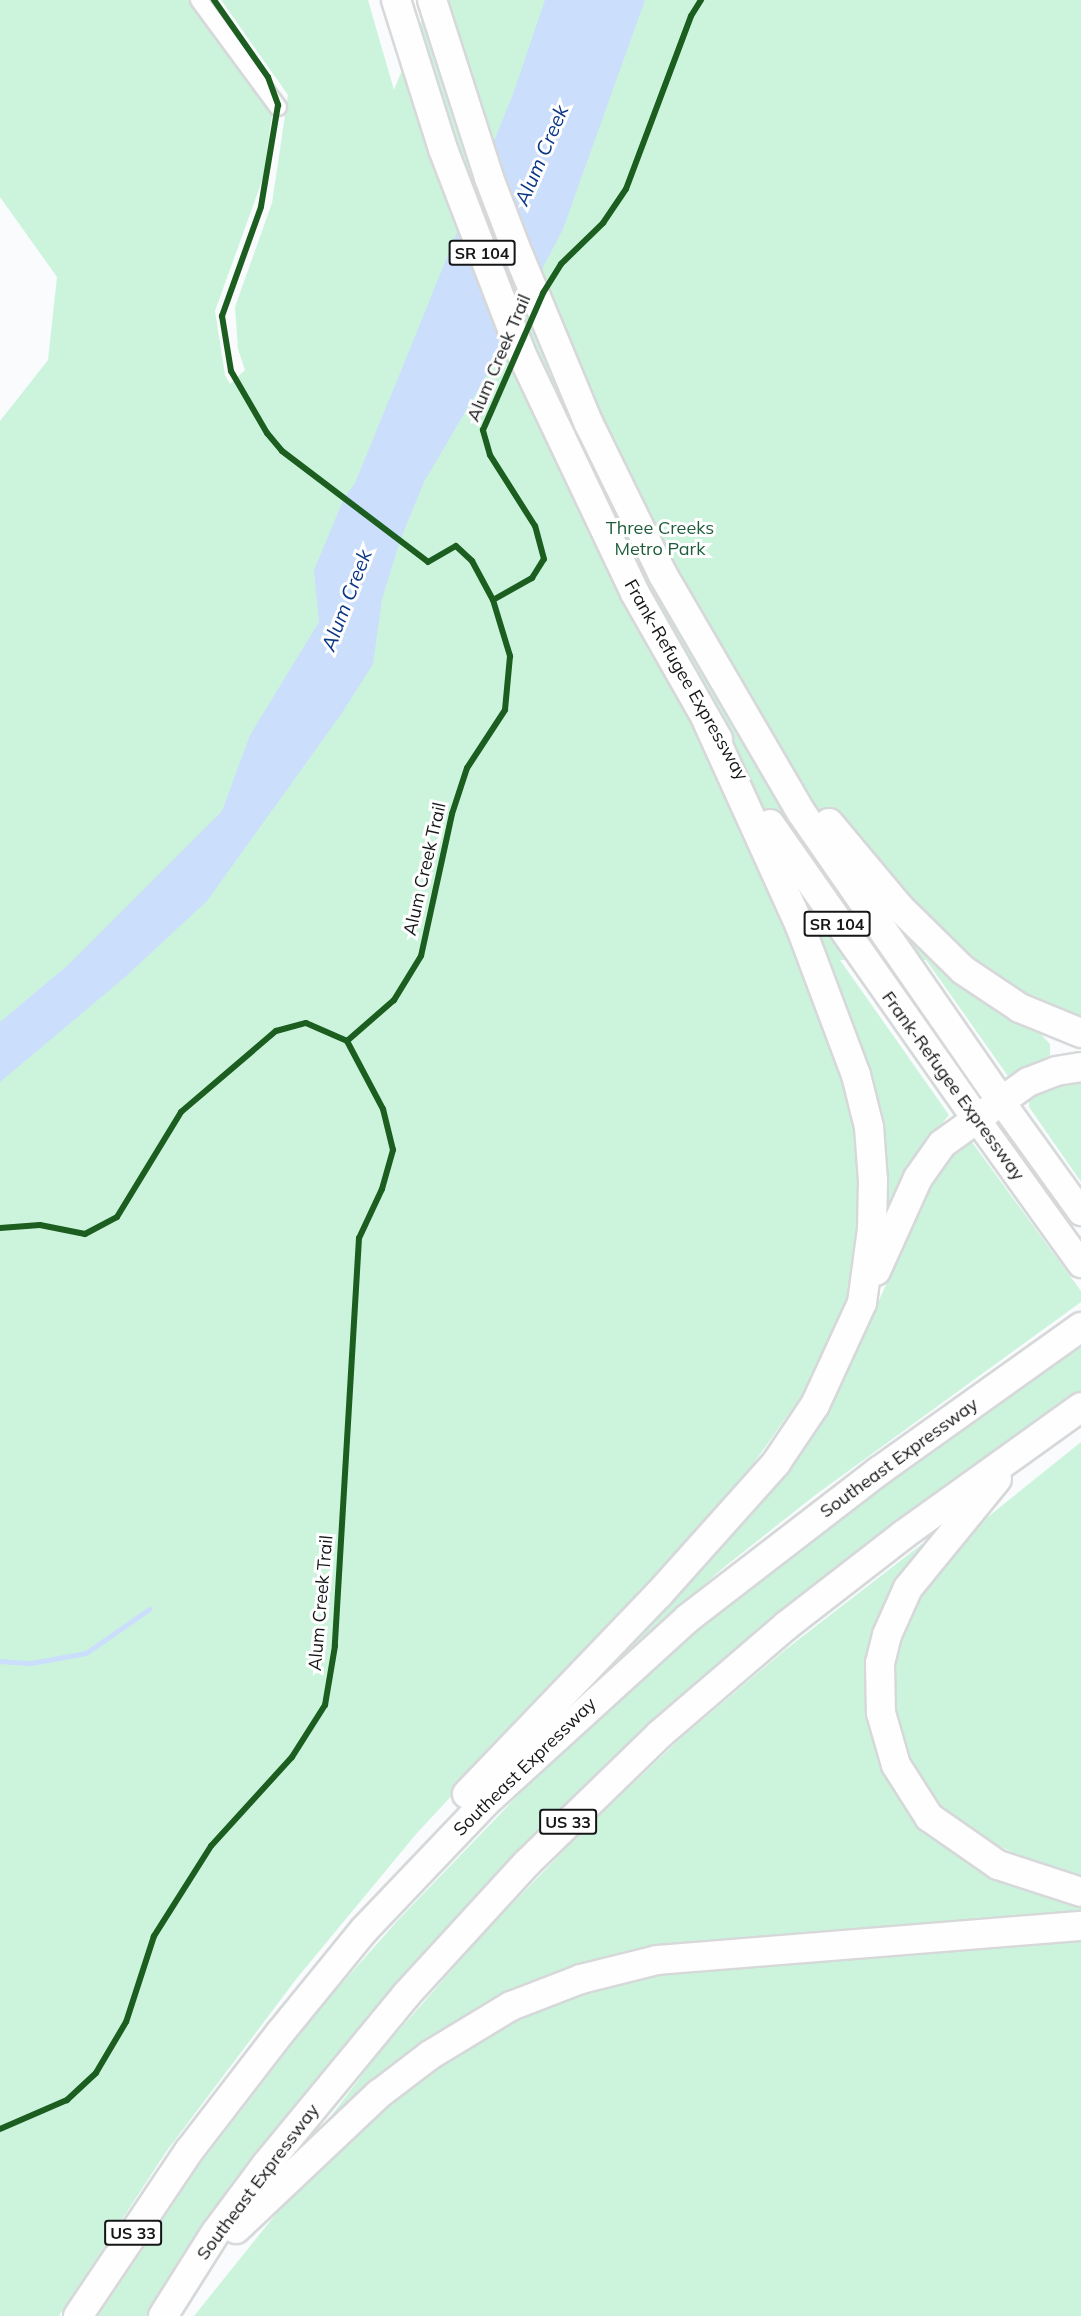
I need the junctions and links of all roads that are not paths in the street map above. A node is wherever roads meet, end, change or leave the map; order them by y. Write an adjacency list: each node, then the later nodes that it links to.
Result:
1 (199, 0): 4 (street)
2 (396, 0): 5 (highway, Frank-Refugee Expressway / SR 104)
3 (432, 0): 6 (highway, Frank-Refugee Expressway / SR 104)
4 (278, 107)
5 (708, 723): 10 (highway, Frank-Refugee Expressway / SR 104); 13 (highway)
6 (756, 738): 7 (highway); 9 (highway, Frank-Refugee Expressway / SR 104)
7 (1081, 1033)
8 (1081, 1067): 9 (highway)
9 (1001, 1101): 10 (highway); 11 (main road, Frank-Refugee Expressway / SR 104)
10 (976, 1118): 12 (main road, Frank-Refugee Expressway / SR 104); 13 (highway)
11 (1081, 1212)
12 (1081, 1263)
13 (862, 1303): 17 (highway)
14 (1081, 1327): 17 (highway, Southeast Expressway / US 33)
15 (1081, 1407): 16 (highway, Southeast Expressway / US 33)
16 (1020, 1450): 18 (highway); 20 (highway, Southeast Expressway / US 33)
17 (399, 1892): 21 (highway, Southeast Expressway / US 33)
18 (1081, 1892)
19 (1081, 1926): 20 (highway)
20 (193, 2269): 22 (highway, Southeast Expressway / US 33)
21 (78, 2316)
22 (164, 2316)

